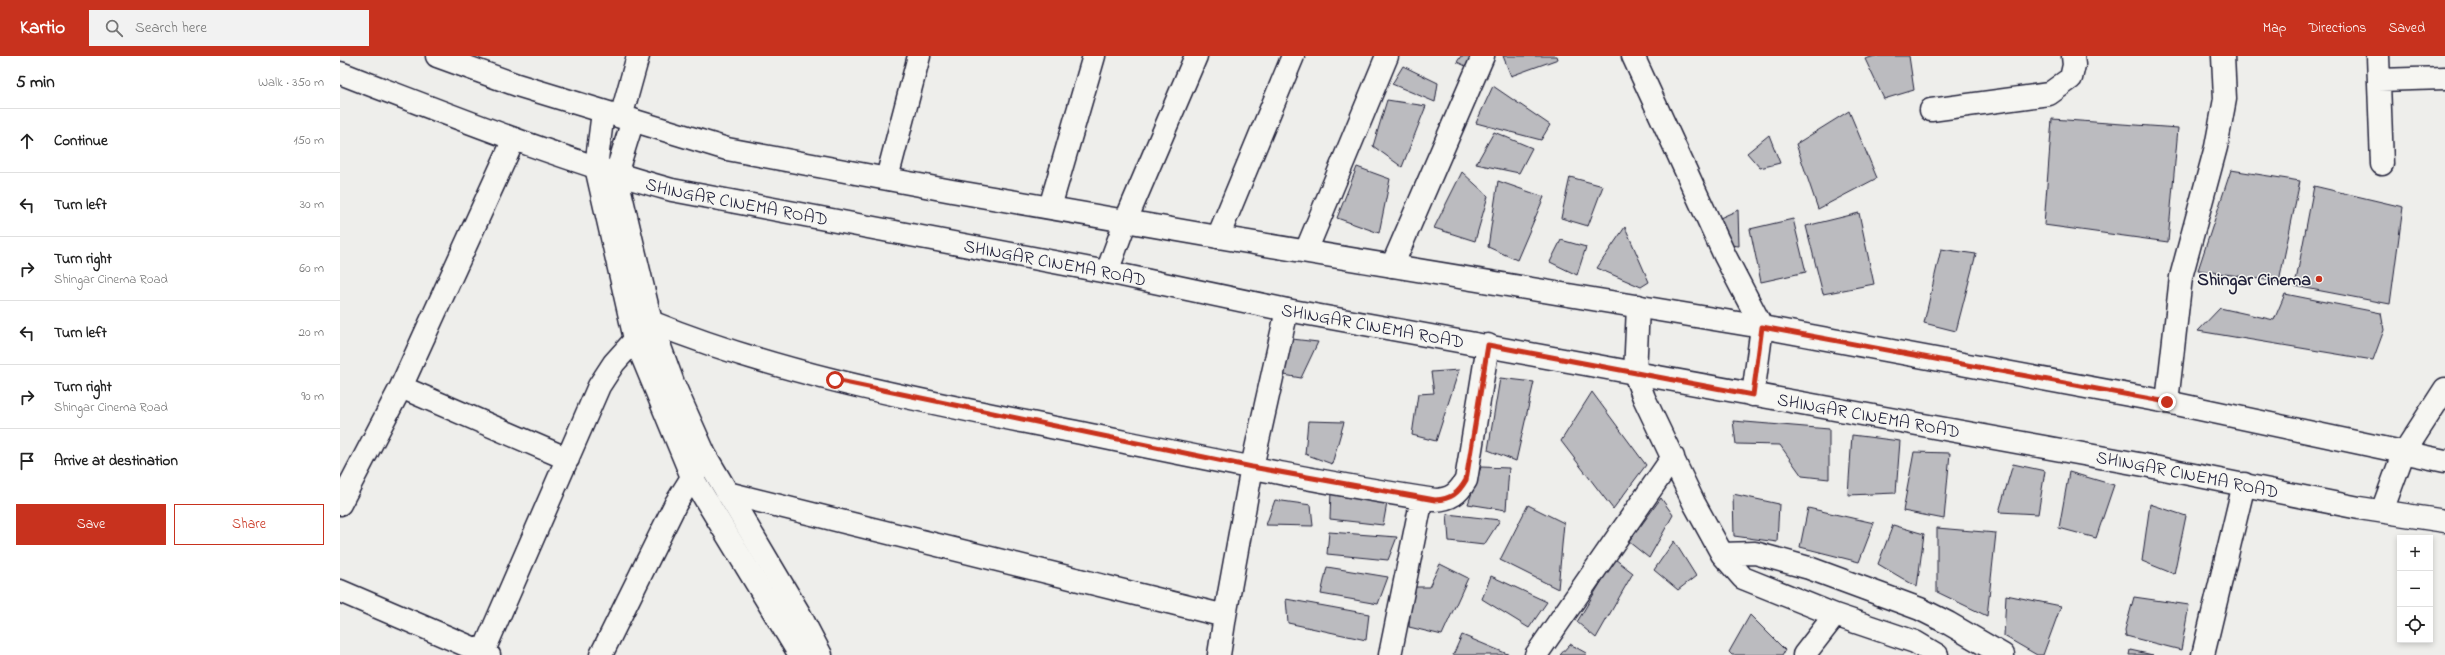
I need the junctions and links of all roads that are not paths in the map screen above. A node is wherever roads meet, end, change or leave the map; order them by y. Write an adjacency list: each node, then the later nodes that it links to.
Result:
1 (437, 56): 17 (street)
2 (638, 56): 17 (street)
3 (919, 56): 21 (street)
4 (1094, 56): 22 (street)
5 (1196, 56): 23 (street)
6 (1293, 56): 24 (street)
7 (1386, 56): 25 (street)
8 (1484, 56): 26 (street)
9 (1633, 56): 31 (street)
10 (2073, 56): 16 (street)
11 (2223, 56): 38 (street)
12 (2378, 56): 15 (street)
13 (340, 73): 18 (street, SHINGAR CINEMA ROAD)
14 (2445, 78): 15 (street)
15 (2379, 80): 19 (street)
16 (1931, 110)
17 (619, 116): 20 (street); 20 (street); 21 (street)
18 (514, 139): 20 (street, SHINGAR CINEMA ROAD); 35 (street)
19 (2382, 164)
20 (606, 171): 27 (street, SHINGAR CINEMA ROAD); 30 (street); 32 (street)
21 (887, 178): 22 (street)
22 (1050, 207): 23 (street)
23 (1126, 220): 24 (street); 27 (street)
24 (1218, 237): 25 (street)
25 (1306, 251): 26 (street)
26 (1392, 266): 28 (street)
27 (1107, 272): 29 (street, SHINGAR CINEMA ROAD)
28 (1638, 306): 31 (street); 34 (street)
29 (1286, 310): 33 (street, SHINGAR CINEMA ROAD); 44 (street)
30 (651, 322): 32 (street); 40 (street); 44 (street)
31 (1762, 327): 37 (street); 38 (street)
32 (634, 339): 42 (street); 45 (street)
33 (1488, 345): 34 (street, SHINGAR CINEMA ROAD); 48 (street)
34 (1635, 374): 37 (street, SHINGAR CINEMA ROAD); 41 (street)
35 (401, 387): 42 (street); 49 (street)
36 (2445, 389): 39 (street)
37 (1753, 395): 46 (street, SHINGAR CINEMA ROAD)
38 (2167, 402): 39 (street)
39 (2403, 454): 43 (street); 50 (street)
40 (705, 455): 45 (street); 47 (street)
41 (1673, 457): 52 (street); 62 (street)
42 (568, 459): 56 (street)
43 (2445, 461)
44 (1252, 467): 48 (street); 55 (street)
45 (692, 478): 57 (street); 58 (street)
46 (2244, 484): 50 (street, SHINGAR CINEMA ROAD); 66 (street)
47 (727, 493): 55 (street); 59 (street)
48 (1422, 498): 61 (street)
49 (340, 504)
50 (2382, 511): 51 (street, SHINGAR CINEMA ROAD)
51 (2445, 521)
52 (1722, 554): 54 (street); 65 (street)
53 (340, 591): 56 (street)
54 (1835, 615): 63 (street); 64 (street)
55 (1225, 616): 60 (street)
56 (485, 654)
57 (601, 655)
58 (800, 655)
59 (821, 655)
60 (1219, 655)
61 (1390, 655)
62 (1536, 655)
63 (1804, 655)
64 (1937, 655)
65 (2003, 655)
66 (2203, 655)

